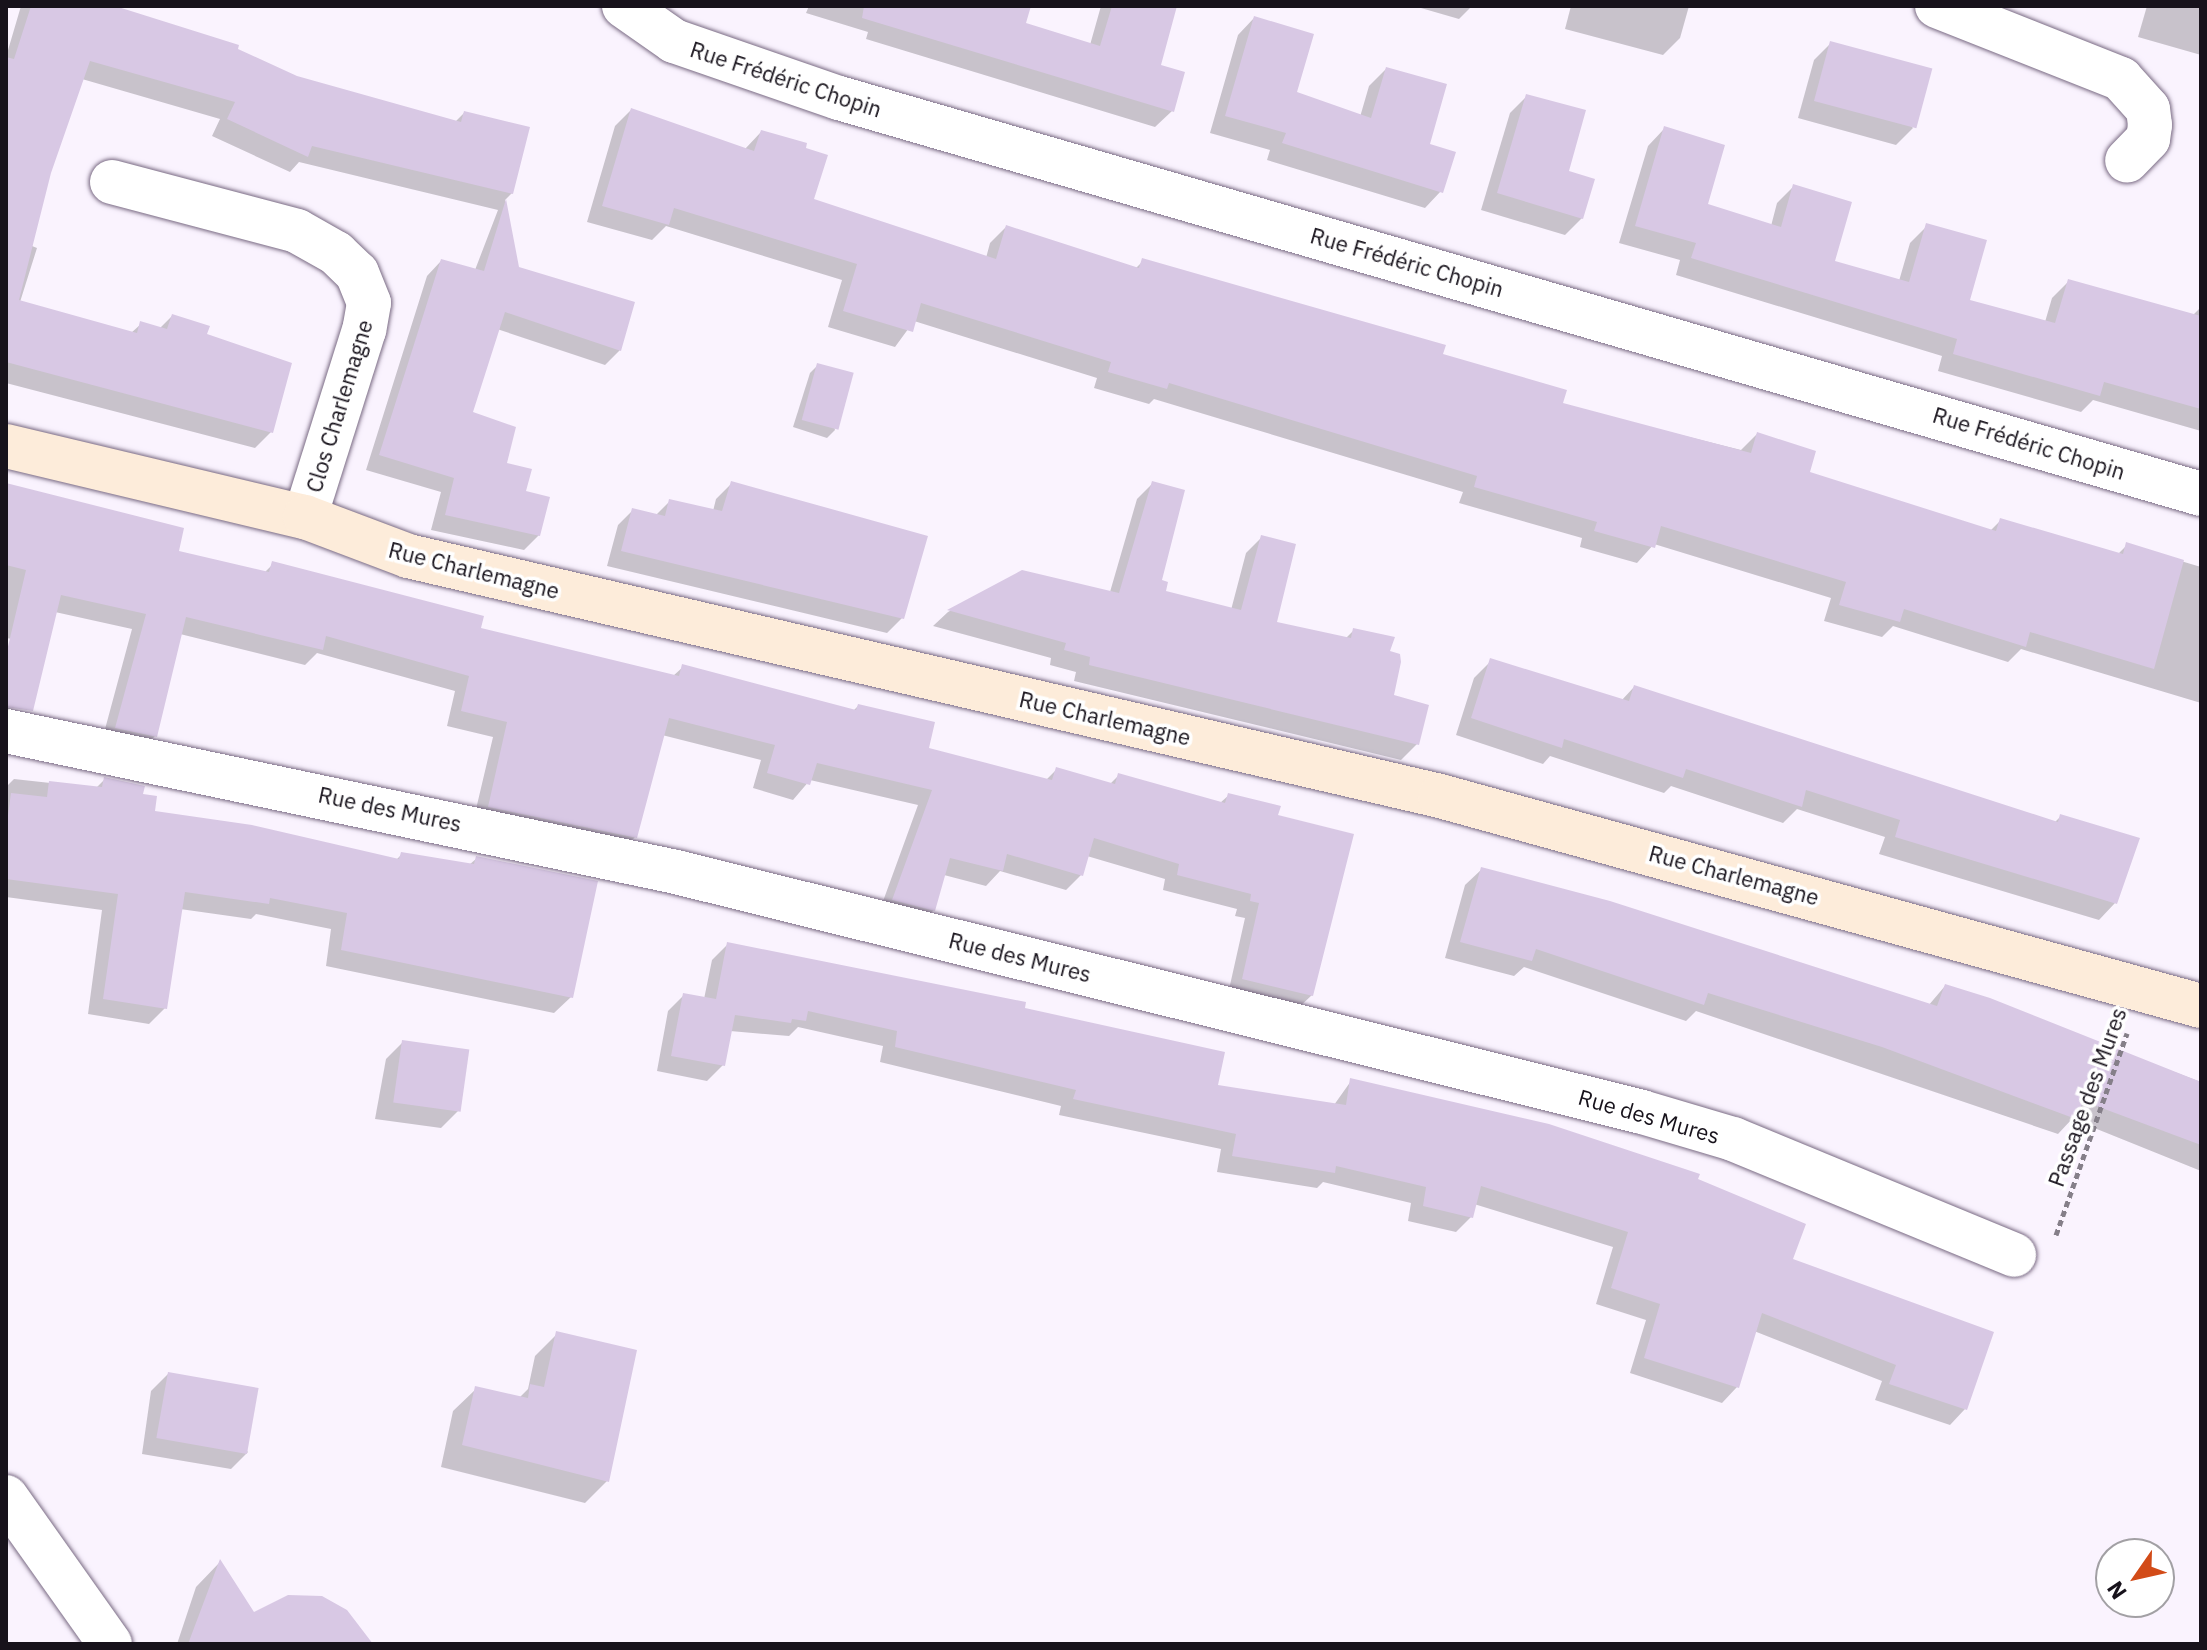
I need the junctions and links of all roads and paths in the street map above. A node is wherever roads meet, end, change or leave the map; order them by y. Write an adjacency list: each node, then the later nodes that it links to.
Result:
1 (624, 6): 6 (street, Rue Frédéric Chopin)
2 (1937, 6): 3 (street)
3 (2127, 161)
4 (112, 182): 7 (street, Clos Charlemagne)
5 (6, 446): 7 (street, Rue Charlemagne)
6 (2201, 494)
7 (305, 517): 9 (street, Rue Charlemagne)
8 (6, 731): 12 (street, Rue des Mures)
9 (2144, 987): 10 (street, Rue Charlemagne); 11 (path, Passage des Mures)
10 (2201, 1006)
11 (2061, 1218)
12 (2014, 1255)
13 (6, 1497): 14 (street)
14 (110, 1644)

